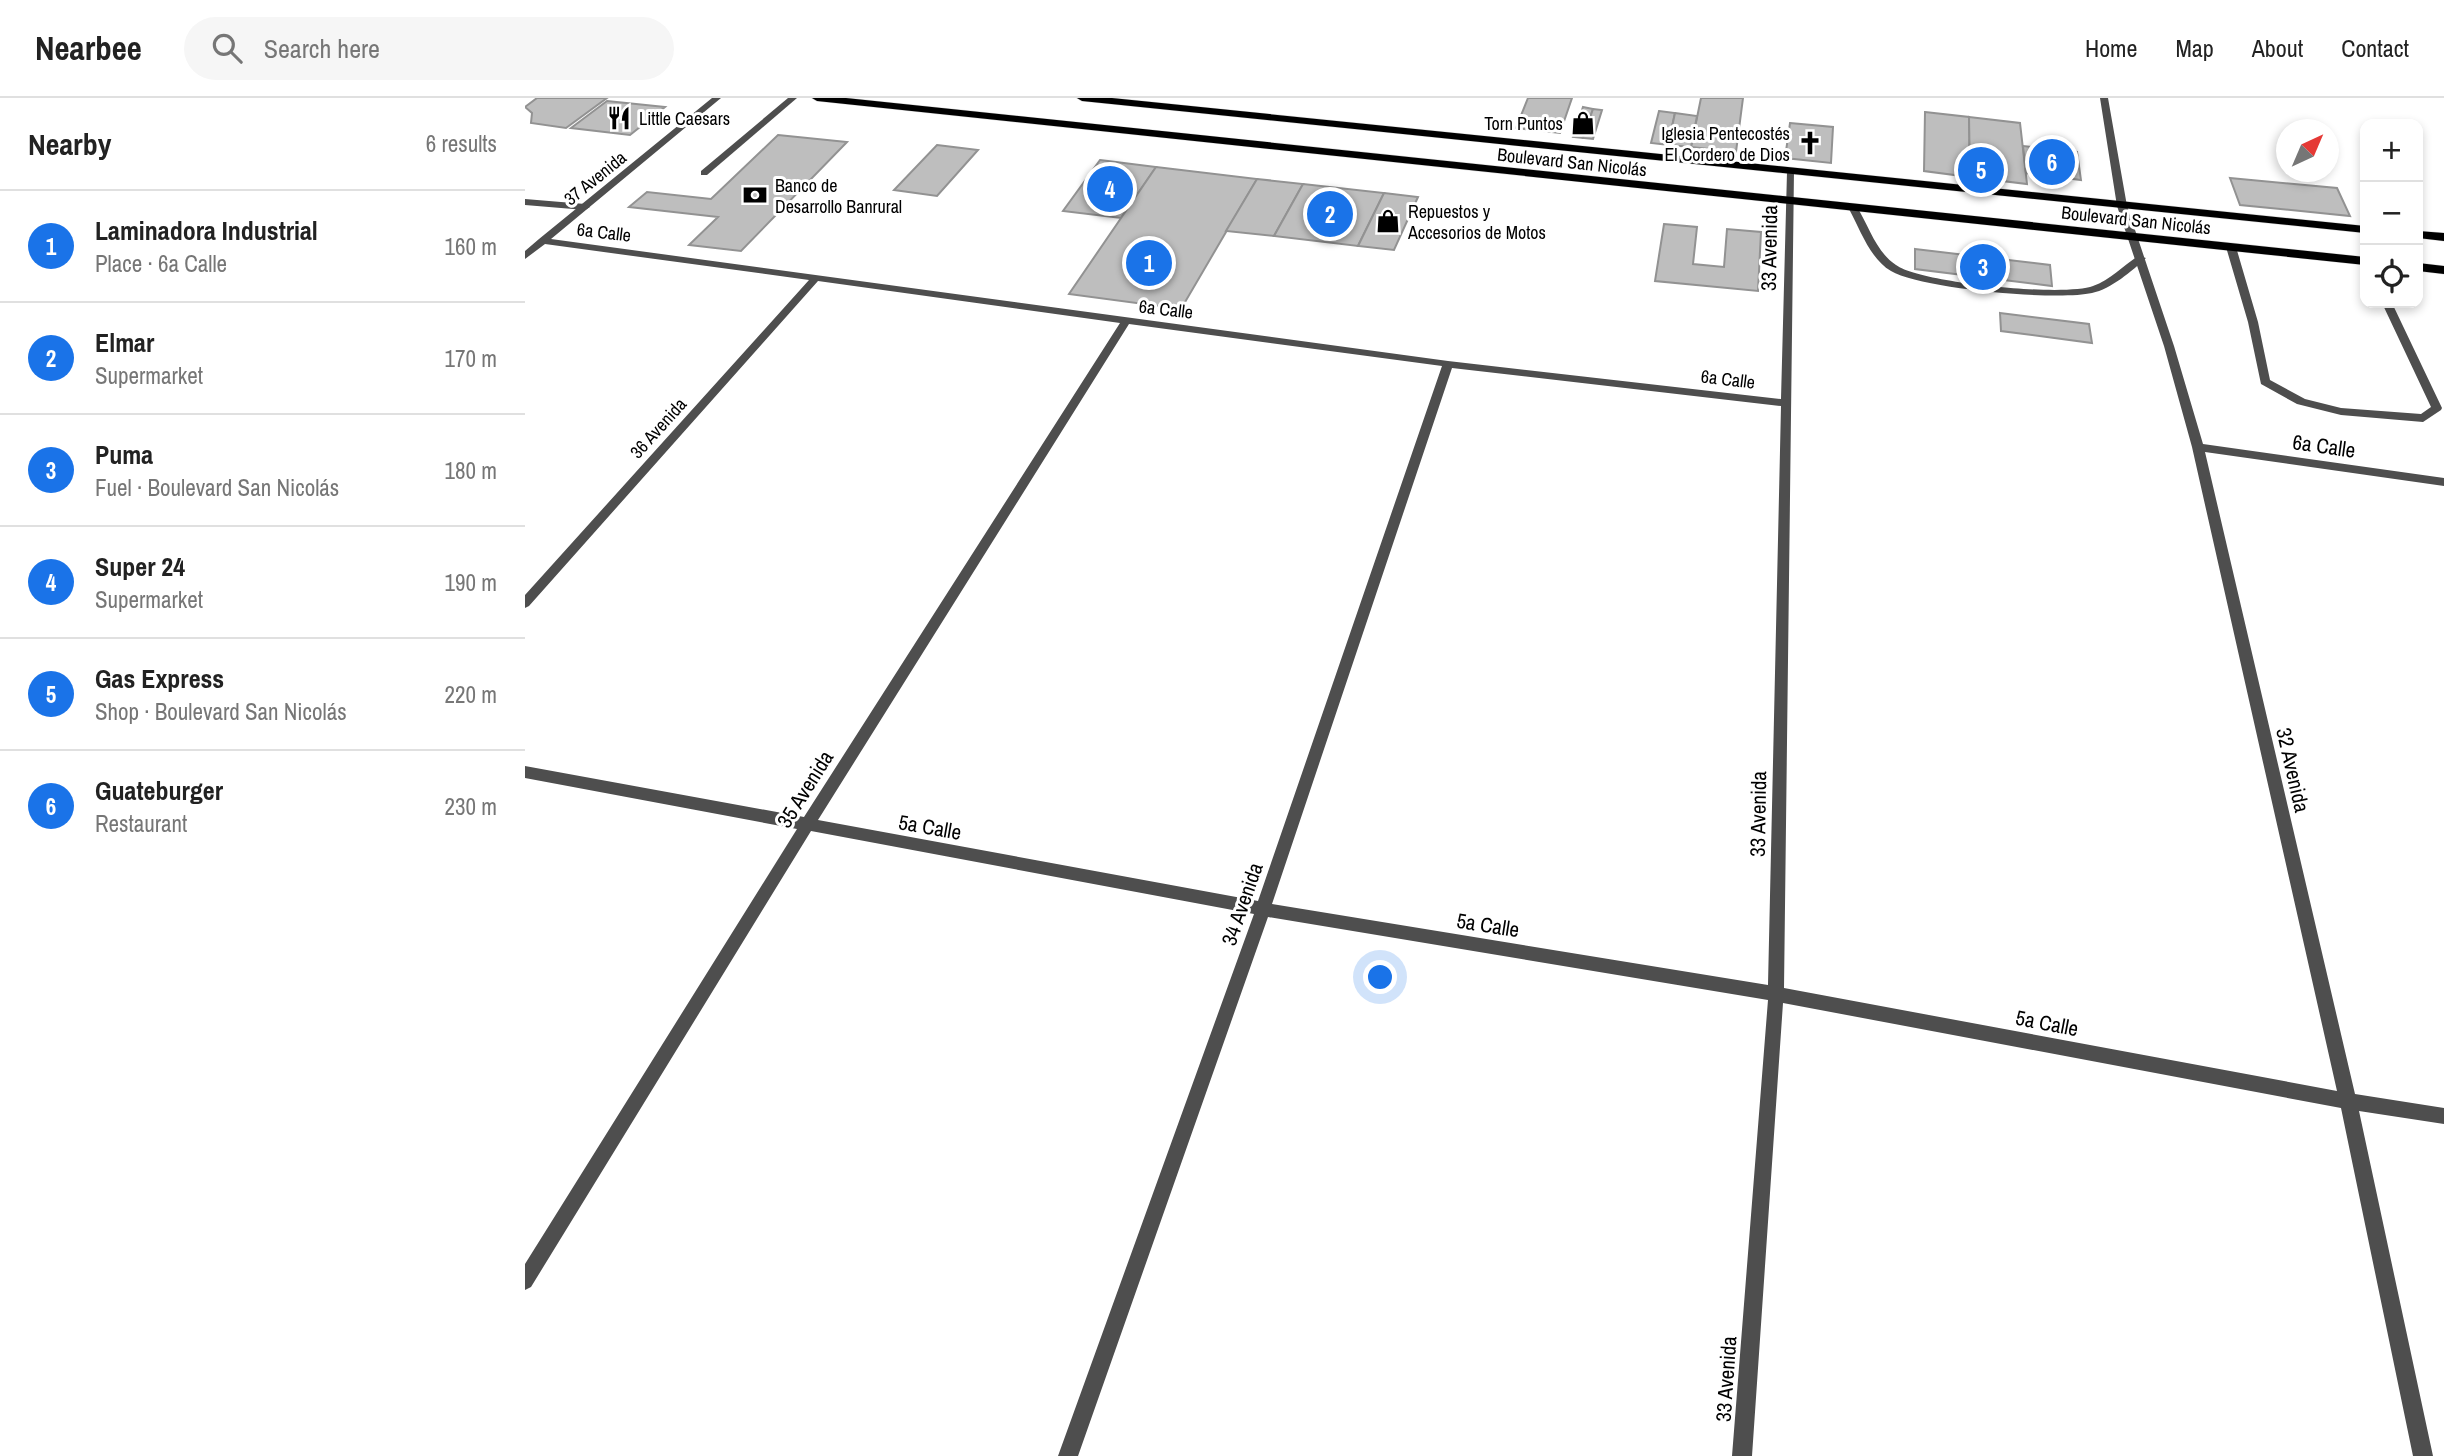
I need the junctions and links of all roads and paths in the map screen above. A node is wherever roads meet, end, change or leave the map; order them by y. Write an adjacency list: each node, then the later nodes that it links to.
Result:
1 (717, 98): 11 (street, 37 Avenida)
2 (793, 98): 7 (street)
3 (817, 98): 9 (main road, Boulevard San Nicolás)
4 (1082, 98): 6 (main road, Boulevard San Nicolás)
5 (2104, 98): 10 (street, 32 Avenida)
6 (1791, 172): 9 (street, 33 Avenida); 10 (main road, Boulevard San Nicolás)
7 (704, 173)
8 (525, 202): 11 (street)
9 (1790, 203): 12 (main road, Boulevard San Nicolás); 28 (street, 33 Avenida)
10 (2122, 206): 13 (main road, Boulevard San Nicolás); 15 (street, 32 Avenida)
11 (585, 207): 17 (street, 37 Avenida)
12 (1854, 209): 15 (main road, Boulevard San Nicolás); 20 (street)
13 (2360, 230)
14 (2423, 235): 16 (main road)
15 (2133, 237): 18 (main road, Boulevard San Nicolás); 20 (street, 32 Avenida)
16 (2444, 237)
17 (542, 241): 19 (street, 37 Avenida); 24 (street, 6a Calle)
18 (2231, 247): 21 (main road, Boulevard San Nicolás); 25 (street)
19 (525, 256)
20 (2141, 258): 29 (street, 32 Avenida)
21 (2360, 260)
22 (2423, 268): 23 (main road)
23 (2444, 270)
24 (817, 277): 26 (street, 6a Calle); 31 (street, 36 Avenida)
25 (2389, 308)
26 (1125, 322): 27 (street, 6a Calle); 33 (street, 35 Avenida)
27 (1448, 364): 28 (street, 6a Calle); 34 (street, 34 Avenida)
28 (1786, 403): 35 (street, 33 Avenida)
29 (2198, 447): 30 (street, 6a Calle); 36 (street, 32 Avenida)
30 (2444, 482)
31 (525, 603)
32 (525, 772): 33 (street, 5a Calle)
33 (806, 826): 34 (street, 5a Calle); 38 (street, 35 Avenida)
34 (1263, 909): 35 (street, 5a Calle); 39 (street, 34 Avenida)
35 (1776, 994): 36 (street, 5a Calle); 40 (street, 33 Avenida)
36 (2348, 1101): 37 (street, 5a Calle); 41 (street, 32 Avenida)
37 (2444, 1116)
38 (525, 1281)
39 (1069, 1456)
40 (1742, 1456)
41 (2423, 1456)

